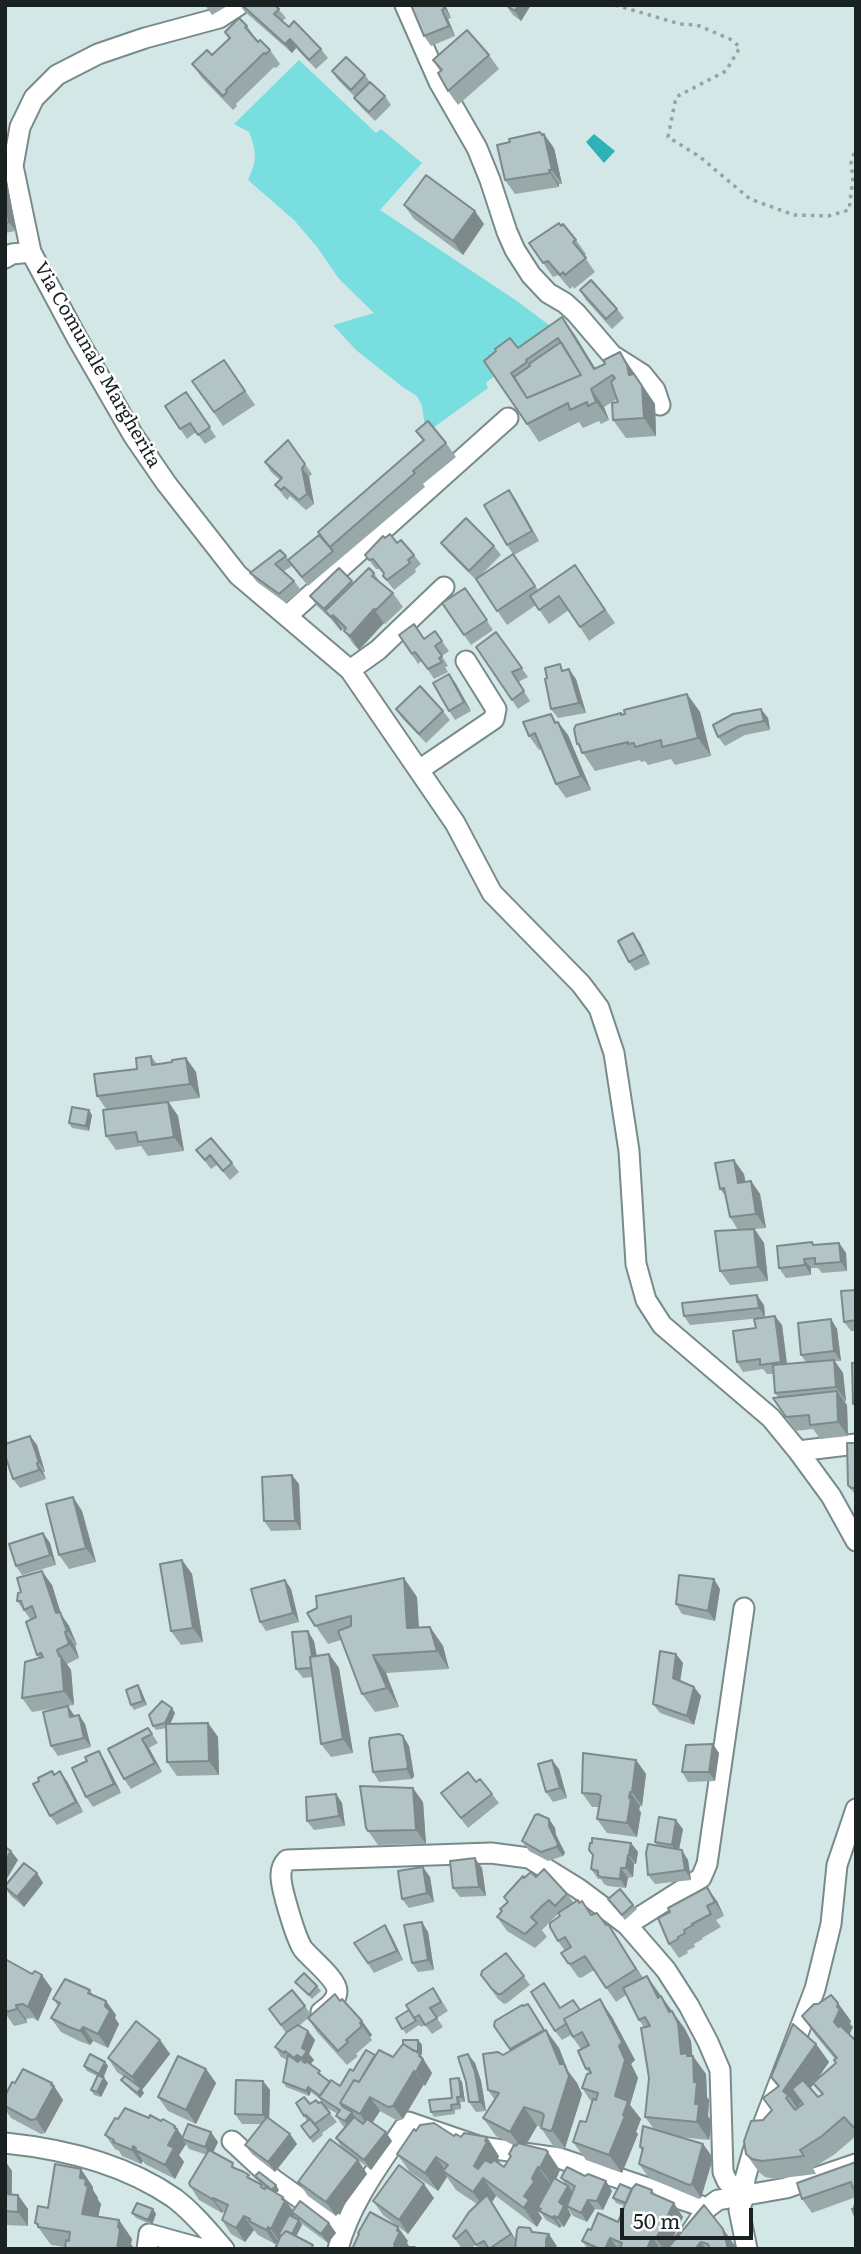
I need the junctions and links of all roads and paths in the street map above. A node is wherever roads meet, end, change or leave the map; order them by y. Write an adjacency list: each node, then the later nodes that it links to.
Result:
1 (239, 5): 5 (street, Via Comunale Margherita)
2 (405, 5): 7 (street)
3 (615, 5): 4 (path)
4 (856, 147)
5 (31, 252): 6 (street); 10 (street, Via Comunale Margherita)
6 (5, 258)
7 (660, 405)
8 (508, 418): 10 (street)
9 (444, 587): 12 (street)
10 (287, 616): 12 (street, Via Comunale Margherita)
11 (466, 661): 13 (street)
12 (350, 670): 13 (street, Via Comunale Margherita)
13 (419, 769): 15 (street, Via Comunale Margherita)
14 (856, 1444): 15 (street)
15 (798, 1451): 16 (street, Via Comunale Margherita)
16 (856, 1541)
17 (744, 1608): 19 (street)
18 (856, 1809): 24 (street)
19 (627, 1925): 20 (street); 24 (street)
20 (321, 2012)
21 (232, 2141): 26 (street)
22 (5, 2143): 29 (street)
23 (856, 2164): 24 (street)
24 (744, 2197): 25 (street); 32 (street)
25 (707, 2208): 26 (street); 31 (street)
26 (343, 2229): 30 (street)
27 (147, 2249): 28 (street)
28 (203, 2249)
29 (224, 2249)
30 (338, 2249)
31 (680, 2249)
32 (747, 2249)

